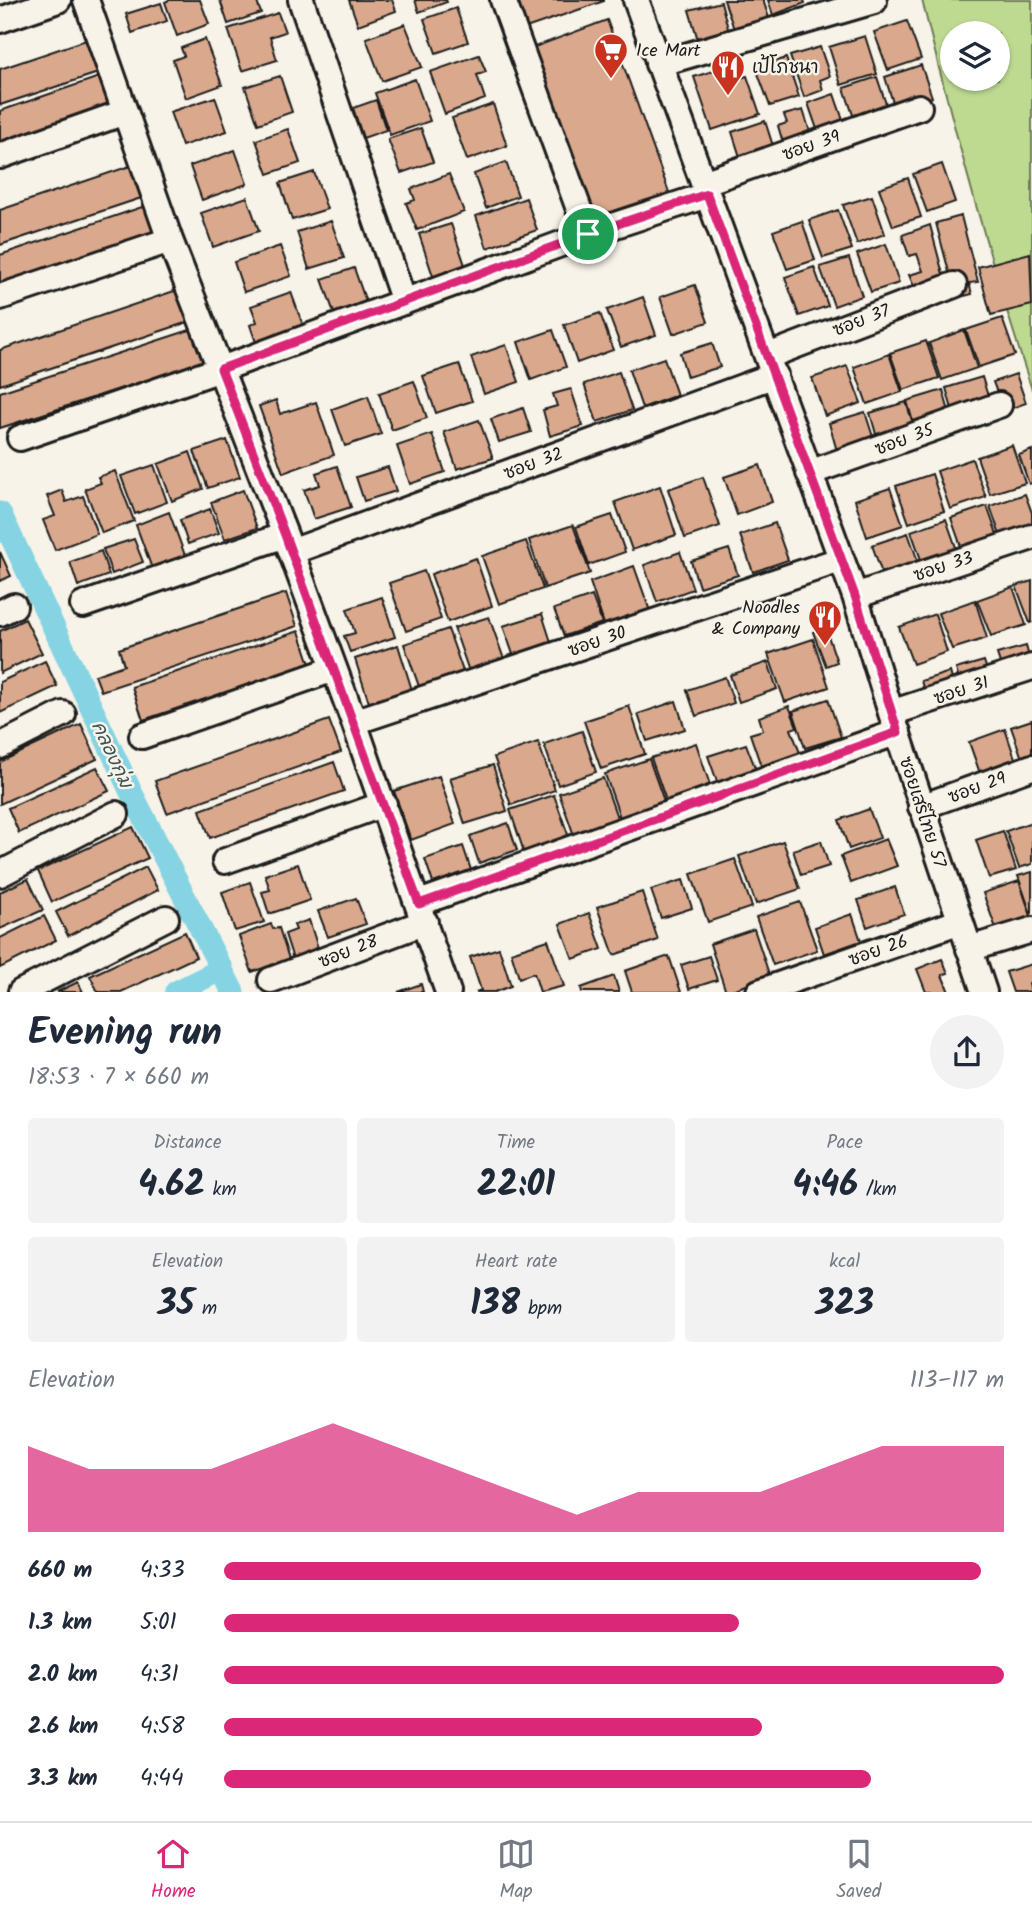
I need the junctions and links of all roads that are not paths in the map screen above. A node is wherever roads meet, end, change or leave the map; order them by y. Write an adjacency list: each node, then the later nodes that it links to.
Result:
1 (58, 0): 7 (street)
2 (86, 0): 10 (street)
3 (301, 0): 17 (street)
4 (503, 0): 13 (street)
5 (636, 0): 8 (street, ซอยเสรีไทย 57)
6 (874, 1): 8 (street)
7 (0, 20)
8 (658, 64): 12 (street, ซอยเสรีไทย 57)
9 (919, 107): 12 (street, ซอย 39)
10 (125, 112): 11 (street); 14 (street)
11 (0, 156)
12 (705, 189): 13 (street, ซอย 39); 18 (street, ซอยเสรีไทย 57)
13 (588, 234): 17 (street, ซอย 39)
14 (170, 240): 16 (street); 19 (street)
15 (954, 285): 18 (street, ซอย 37)
16 (0, 297)
17 (404, 302): 19 (street, ซอย 39)
18 (772, 365): 22 (street, ซอยเสรีไทย 57); 24 (street, ซอย 32)
19 (221, 369): 21 (street, ซอย 39); 24 (street)
20 (999, 405): 22 (street, ซอย 35)
21 (20, 438)
22 (809, 473): 25 (street, ซอยเสรีไทย 57)
23 (1032, 537): 26 (street, ซอย 33)
24 (288, 543): 27 (street, ซอย 32); 29 (street)
25 (840, 560): 26 (street, ซอยเสรีไทย 57); 31 (street, ซอย 30)
26 (855, 596): 32 (street, ซอยเสรีไทย 57)
27 (83, 605)
28 (1032, 667): 32 (street, ซอย 31)
29 (334, 669): 31 (street); 33 (street)
30 (63, 715): 34 (street)
31 (355, 722): 36 (street)
32 (894, 723): 37 (street, ซอยเสรีไทย 57); 41 (street, ซอย 28)
33 (142, 736)
34 (0, 746)
35 (1032, 767): 37 (street, ซอย 29)
36 (384, 804): 39 (street); 41 (street)
37 (921, 807): 43 (street, ซอยเสรีไทย 57)
38 (116, 814): 40 (street)
39 (225, 861)
40 (0, 874)
41 (422, 913): 46 (street, ซอย 28); 48 (street)
42 (166, 918): 47 (street)
43 (958, 922): 45 (street, ซอยเสรีไทย 57); 49 (street, ซอย 26)
44 (1032, 930): 45 (street)
45 (969, 949): 50 (street, ซอยเสรีไทย 57)
46 (271, 980)
47 (21, 992)
48 (448, 992)
49 (759, 992)
50 (984, 992)

